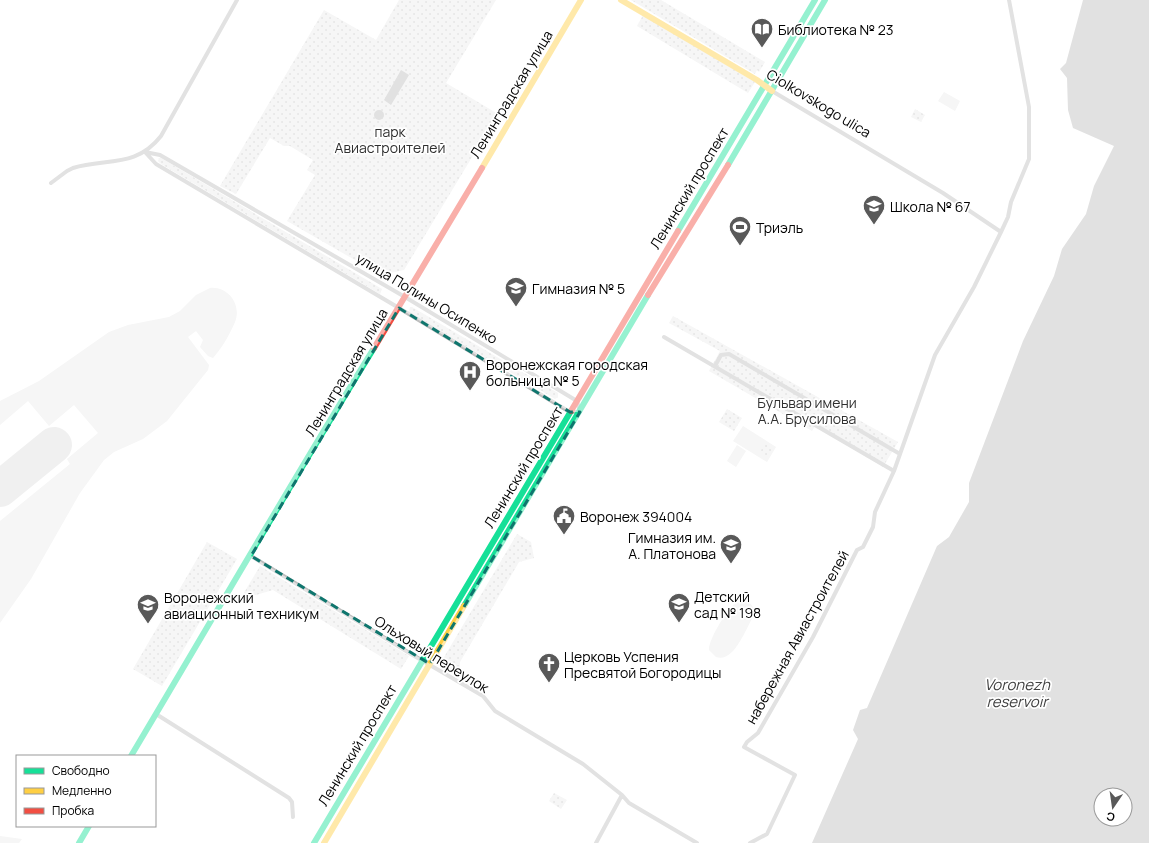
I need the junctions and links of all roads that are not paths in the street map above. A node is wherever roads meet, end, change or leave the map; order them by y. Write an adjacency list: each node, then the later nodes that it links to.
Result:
1 (237, 0): 9 (street)
2 (581, 0): 12 (main road, Ленинградская улица)
3 (621, 0): 7 (main road, Ciolkovskogo ulica)
4 (814, 0): 7 (main road, Ленинский проспект)
5 (825, 0): 8 (main road, Ленинский проспект)
6 (1009, 0): 11 (street, набережная Авиастроителей)
7 (764, 85): 8 (main road, Ciolkovskogo ulica); 16 (main road, Ленинский проспект)
8 (772, 91): 11 (street, Ciolkovskogo ulica); 18 (main road, Ленинский проспект)
9 (145, 152): 10 (street); 12 (street, улица Полины Осипенко); 13 (street, улица Полины Осипенко)
10 (51, 183)
11 (1001, 232): 19 (street, набережная Авиастроителей)
12 (405, 297): 13 (main road, Ленинградская улица); 16 (street, улица Полины Осипенко)
13 (399, 308): 17 (street, улица Полины Осипенко); 21 (main road, Ленинградская улица)
14 (664, 337): 15 (street)
15 (715, 366): 19 (street); 20 (street)
16 (576, 401): 17 (main road, Ленинский проспект); 18 (street)
17 (570, 412): 18 (street); 22 (main road, Ленинский проспект)
18 (580, 412): 23 (main road, Ленинский проспект)
19 (900, 454): 20 (street, набережная Авиастроителей)
20 (894, 471): 34 (street, набережная Авиастроителей)
21 (251, 556): 22 (street, Ольховый переулок); 24 (main road, Ленинградская улица)
22 (422, 660): 23 (street, Ольховый переулок); 30 (main road, Ленинский проспект)
23 (430, 664): 26 (street, Ольховый переулок); 31 (main road, Ленинский проспект)
24 (156, 714): 25 (main road, Ленинградская улица); 27 (street)
25 (132, 755)
26 (622, 795): 32 (street); 33 (street, Ольховый переулок)
27 (293, 817)
28 (88, 827): 29 (main road)
29 (79, 843)
30 (314, 843)
31 (324, 843)
32 (596, 843)
33 (697, 843)
34 (750, 843)

